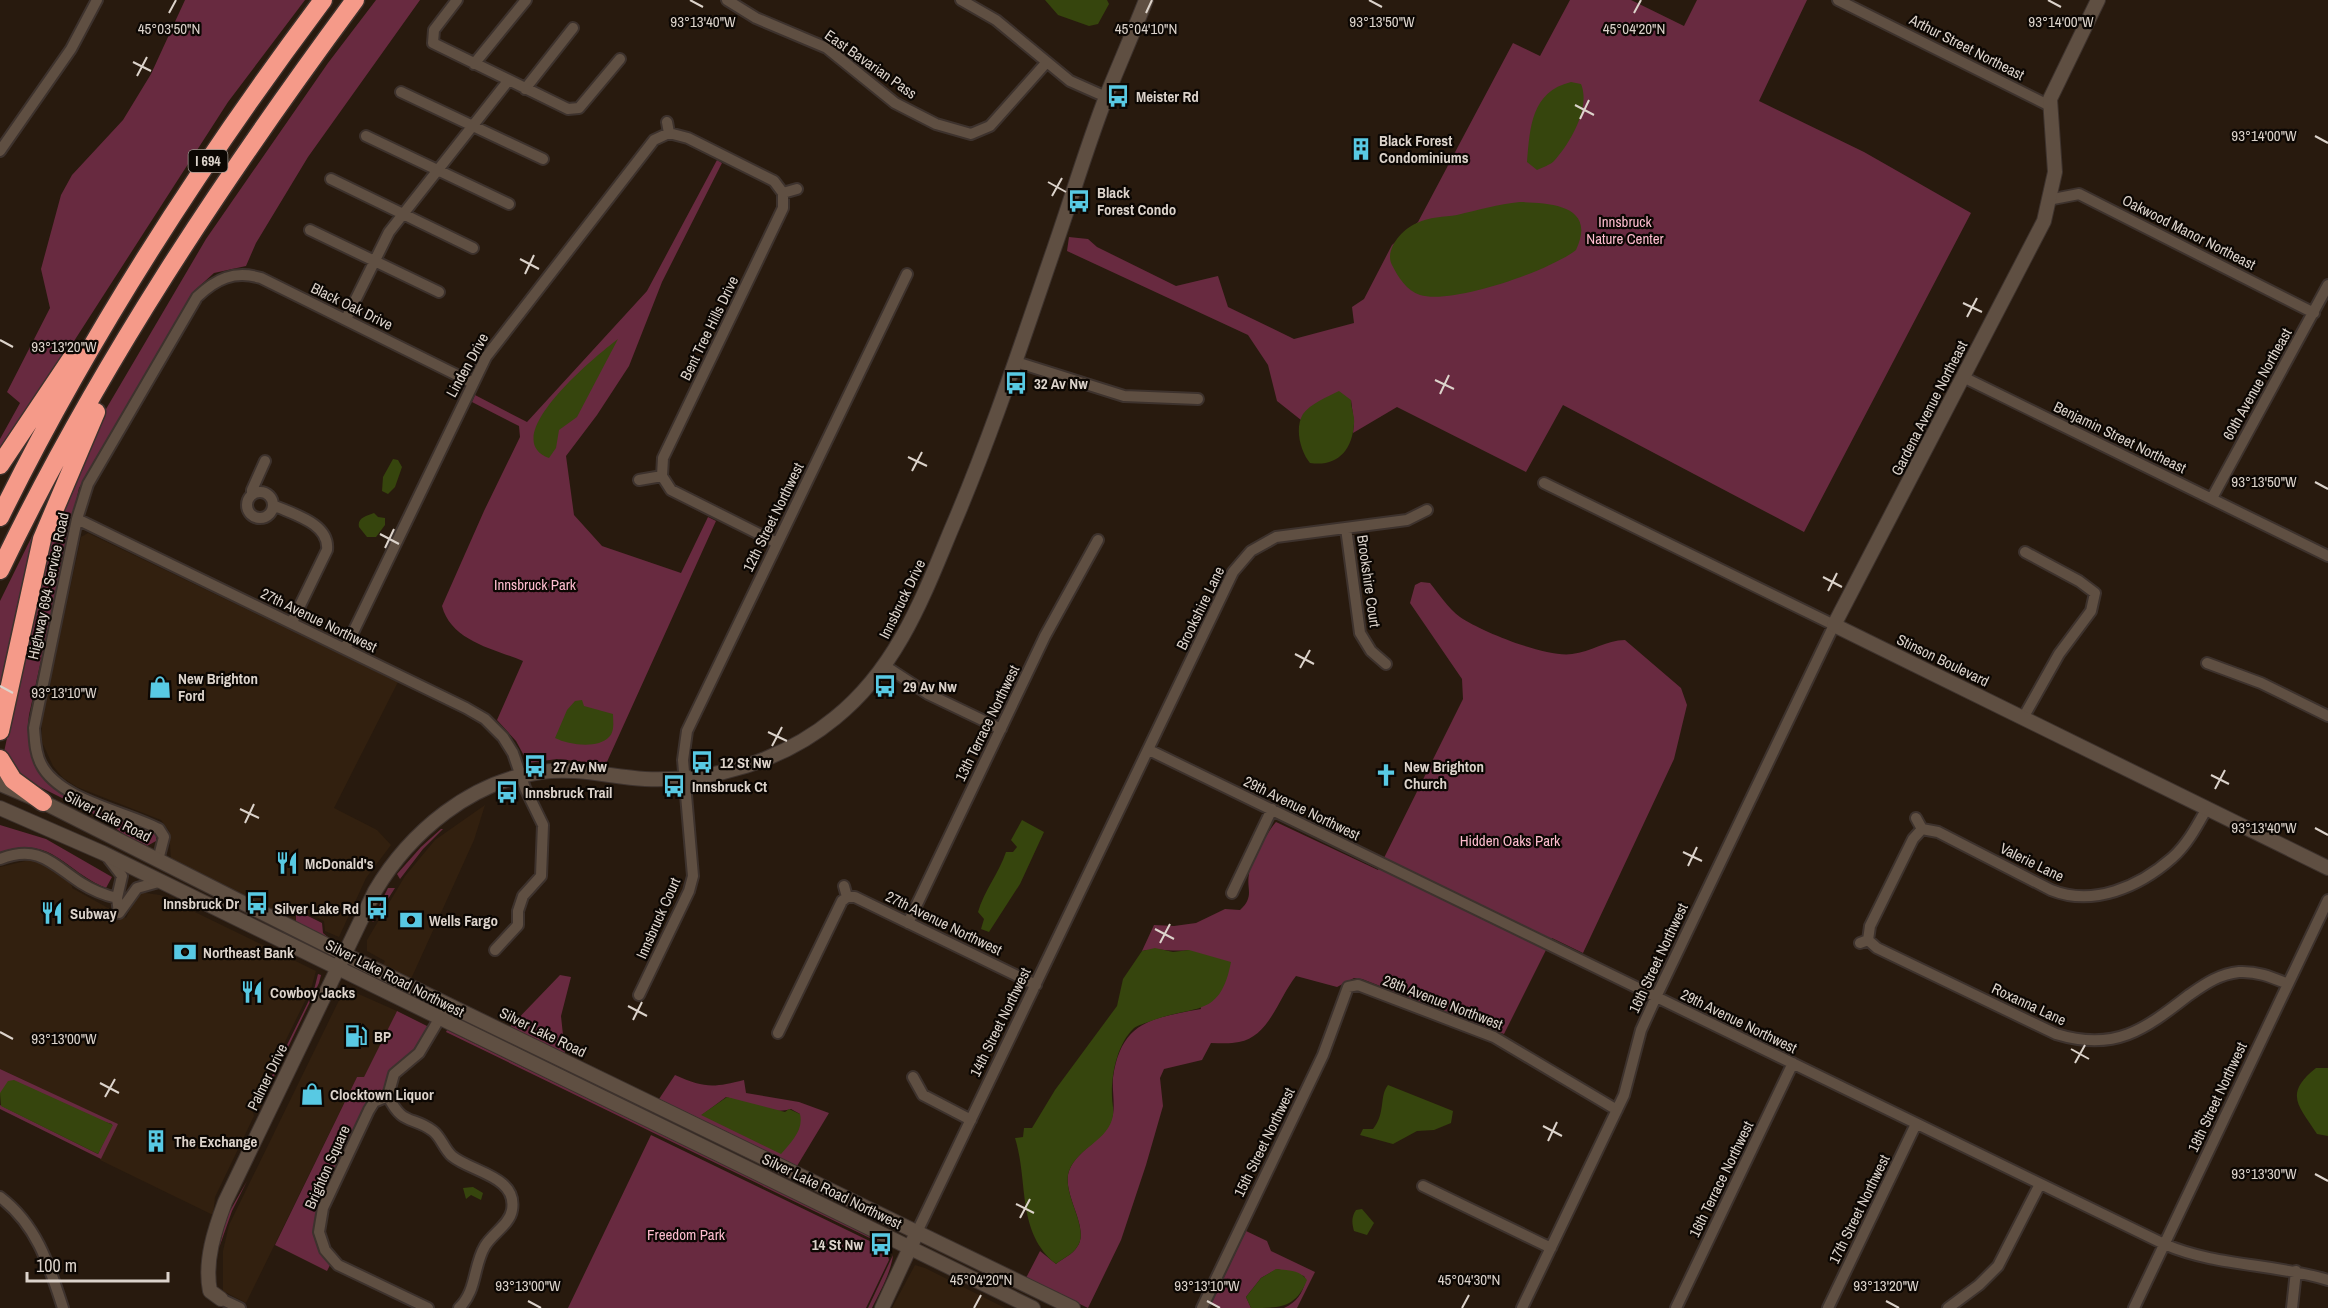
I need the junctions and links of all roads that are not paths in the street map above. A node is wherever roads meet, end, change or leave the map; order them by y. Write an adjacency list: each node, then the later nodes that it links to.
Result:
1 (323, 0): 41 (highway, I 694)
2 (355, 0): 34 (highway, I 694)
3 (457, 0): 14 (street)
4 (526, 0): 14 (street)
5 (727, 0): 13 (street, East Bavarian Pass)
6 (961, 0): 13 (street)
7 (1146, 0): 18 (street, Innsbruck Drive)
8 (1838, 0): 19 (street, Arthur Street Northeast)
9 (2098, 0): 19 (street, Gardena Avenue Northeast)
10 (94, 1): 22 (street)
11 (573, 28): 16 (street)
12 (620, 59): 16 (street)
13 (1046, 63): 18 (street)
14 (474, 64): 15 (street)
15 (508, 81): 16 (street); 20 (street)
16 (525, 89)
17 (401, 92): 20 (street)
18 (1106, 97): 42 (street, Innsbruck Drive)
19 (2050, 106): 28 (street, Gardena Avenue Northeast)
20 (472, 125): 23 (street); 24 (street)
21 (366, 136): 24 (street)
22 (0, 151)
23 (543, 159)
24 (438, 169): 29 (street); 30 (street)
25 (331, 179): 30 (street)
26 (797, 189): 27 (street)
27 (783, 193): 44 (street, Linden Drive); 48 (street, Bent Tree Hills Drive)
28 (2048, 200): 39 (street, Oakwood Manor Northeast); 43 (street, Gardena Avenue Northeast)
29 (509, 204)
30 (403, 213): 32 (street); 33 (street)
31 (310, 230): 33 (street)
32 (473, 248)
33 (374, 261): 38 (street); 40 (street)
34 (169, 268): 62 (highway, I 694); 72 (highway)
35 (907, 274): 59 (street, 12th Street Northwest)
36 (216, 281): 40 (street, Black Oak Drive); 56 (street, Highway 694 Service Road)
37 (2328, 285): 39 (street, 60th Avenue Northeast)
38 (439, 292)
39 (2314, 313): 52 (street, 60th Avenue Northeast)
40 (346, 319): 44 (street, Black Oak Drive)
41 (102, 327): 47 (highway); 55 (highway, I 694)
42 (1016, 362): 45 (street); 68 (street, Innsbruck Drive)
43 (1964, 377): 52 (street, Benjamin Street Northeast); 64 (street, Gardena Avenue Northeast)
44 (472, 383): 65 (street, Linden Drive)
45 (1198, 399)
46 (265, 461): 51 (street)
47 (0, 465)
48 (662, 476): 49 (street); 59 (street)
49 (639, 480)
50 (1544, 483): 64 (street, Stinson Boulevard)
51 (252, 495): 53 (street); 53 (street)
52 (2212, 498): 61 (street, Benjamin Street Northeast)
53 (273, 505): 63 (street)
54 (1427, 510): 57 (street, Brookshire Lane)
55 (0, 517)
56 (77, 519): 63 (street, 27th Avenue Northwest); 86 (street, Highway 694 Service Road)
57 (1346, 528): 67 (street, Brookshire Court); 73 (street, Brookshire Lane)
58 (1098, 540): 71 (street, 13th Terrace Northwest)
59 (777, 543): 76 (street, 12th Street Northwest)
60 (2025, 552): 70 (street)
61 (2328, 555)
62 (0, 570)
63 (292, 622): 65 (street, 27th Avenue Northwest)
64 (1834, 625): 70 (street, Stinson Boulevard); 100 (street, 16th Street Northwest)
65 (345, 649): 75 (street, 27th Avenue Northwest)
66 (2207, 663): 69 (street)
67 (1386, 664)
68 (885, 666): 71 (street); 76 (street, Innsbruck Drive)
69 (2328, 716)
70 (2023, 718): 80 (street, Stinson Boulevard)
71 (1001, 729): 92 (street, 13th Terrace Northwest)
72 (0, 731)
73 (1149, 750): 81 (street, 29th Avenue Northwest); 96 (street, 14th Street Northwest)
74 (0, 759): 78 (highway)
75 (521, 776): 76 (street, Innsbruck Drive); 93 (street); 94 (street, Innsbruck Drive)
76 (686, 778): 99 (street, Innsbruck Court)
77 (0, 784): 78 (street, Silver Lake Road)
78 (43, 802): 86 (street, Silver Lake Road)
79 (0, 808): 84 (street, Silver Lake Road Northwest)
80 (2207, 808): 83 (street, Valerie Lane); 87 (street, Stinson Boulevard)
81 (1272, 809): 89 (street); 100 (street, 29th Avenue Northwest)
82 (1916, 818): 83 (street)
83 (1922, 829): 97 (street, Roxanna Lane)
84 (103, 853): 88 (street, Silver Lake Road Northwest); 90 (street)
85 (0, 859): 90 (street)
86 (158, 860): 94 (street, Silver Lake Road)
87 (2328, 868)
88 (162, 882): 90 (street); 95 (street, Silver Lake Road Northwest)
89 (1232, 893)
90 (117, 898)
91 (2328, 900): 97 (street, 18th Street Northwest)
92 (908, 923): 96 (street, 27th Avenue Northwest); 103 (street, 27th Avenue Northwest)
93 (495, 950)
94 (345, 954): 95 (street, Innsbruck Drive); 101 (street, Silver Lake Road)
95 (337, 969): 102 (street, Silver Lake Road Northwest); 119 (street, Palmer Drive)
96 (1036, 984): 108 (street, 14th Street Northwest)
97 (2288, 984): 114 (street, 18th Street Northwest)
98 (1348, 987): 107 (street, 28th Avenue Northwest); 127 (street, 15th Street Northwest)
99 (639, 995)
100 (1656, 997): 104 (street, 29th Avenue Northwest); 107 (street, 16th Street Northwest)
101 (448, 1004): 102 (street, Brighton Square); 113 (street, Silver Lake Road)
102 (440, 1020): 106 (street, Brighton Square); 115 (street, Silver Lake Road Northwest)
103 (778, 1033)
104 (1793, 1064): 109 (street, 29th Avenue Northwest); 129 (street, 16th Terrace Northwest)
105 (914, 1077): 108 (street)
106 (388, 1096): 122 (street, Brighton Square); 123 (street)
107 (1617, 1110): 116 (street, 16th Street Northwest)
108 (971, 1120): 113 (street, 14th Street Northwest)
109 (1916, 1124): 110 (street, 29th Avenue Northwest); 130 (street, 17th Street Northwest)
110 (2040, 1184): 114 (street, 29th Avenue Northwest); 131 (street)
111 (1423, 1186): 116 (street)
112 (0, 1197): 120 (street)
113 (917, 1232): 115 (street, 14th Street Northwest); 126 (street, Silver Lake Road)
114 (2164, 1244): 117 (street, 29th Avenue Northwest); 132 (street, 18th Street Northwest)
115 (910, 1247): 124 (street, 14th Street Northwest); 125 (street, Silver Lake Road Northwest)
116 (1551, 1248): 128 (street, 16th Street Northwest)
117 (2296, 1271): 118 (street, 29th Avenue Northwest); 133 (street)
118 (2328, 1280)
119 (221, 1299): 121 (street)
120 (63, 1308)
121 (240, 1308)
122 (428, 1308)
123 (459, 1308)
124 (882, 1308)
125 (1033, 1308)
126 (1073, 1308)
127 (1202, 1308)
128 (1522, 1308)
129 (1676, 1308)
130 (1828, 1308)
131 (1947, 1308)
132 (2134, 1308)
133 (2292, 1308)

